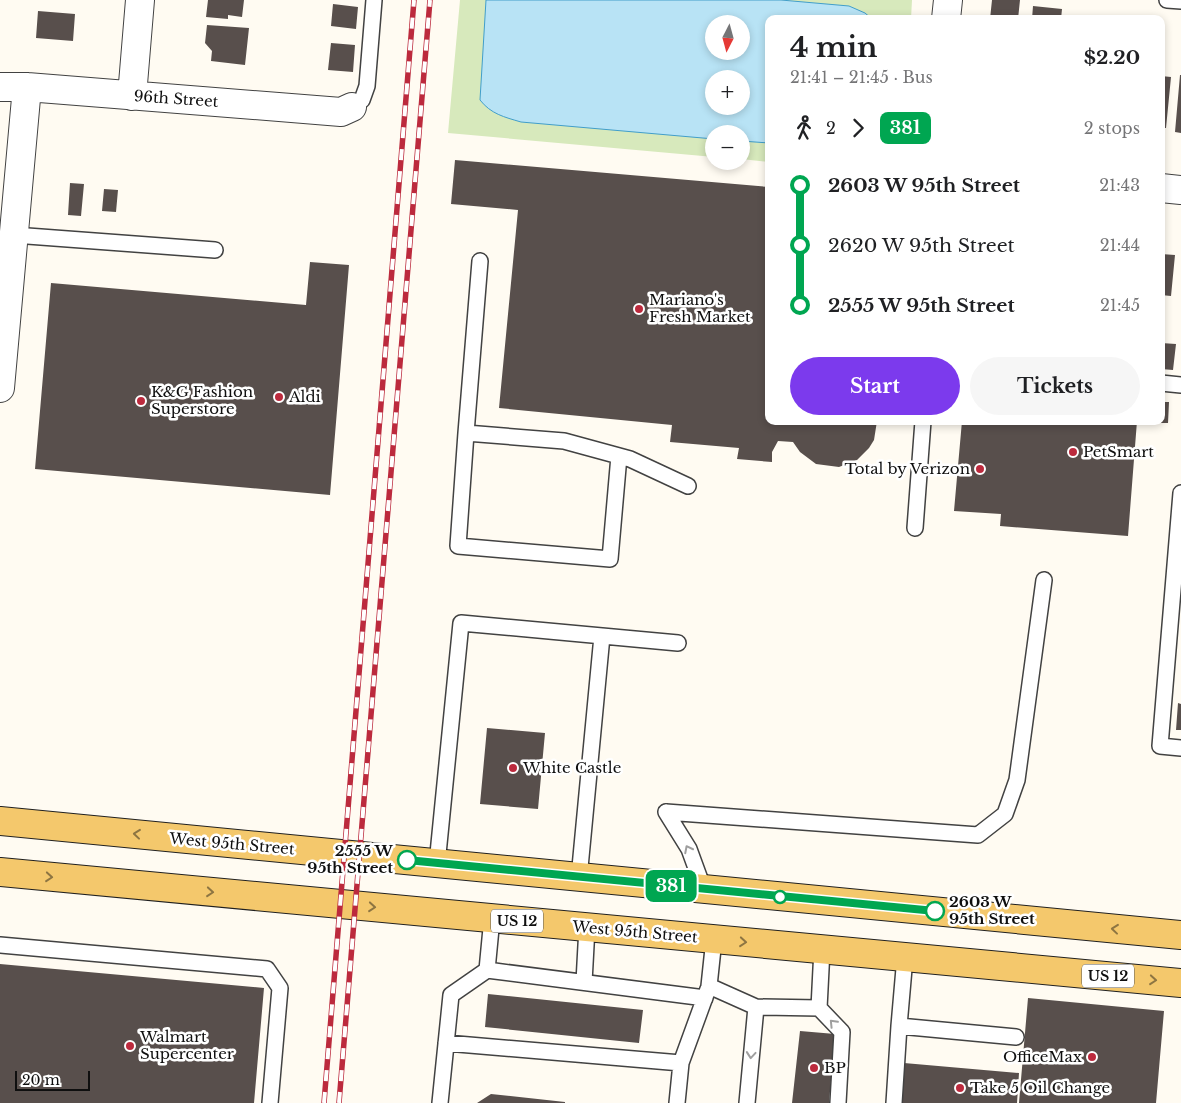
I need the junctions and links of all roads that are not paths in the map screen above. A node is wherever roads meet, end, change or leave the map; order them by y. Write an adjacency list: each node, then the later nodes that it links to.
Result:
1 (140, 0): 9 (street)
2 (374, 0): 10 (lane)
3 (948, 0): 6 (street)
4 (1167, 0): 5 (lane)
5 (1181, 1)
6 (946, 15)
7 (0, 87): 8 (street, 96th Street)
8 (27, 87): 9 (street, 96th Street); 13 (street)
9 (132, 96): 10 (street, 96th Street)
10 (352, 107)
11 (1165, 188): 12 (street)
12 (1181, 190)
13 (14, 235): 14 (lane); 18 (street)
14 (214, 250)
15 (480, 260): 20 (lane)
16 (1165, 383): 17 (lane)
17 (1181, 385)
18 (0, 388)
19 (923, 425): 24 (lane)
20 (466, 433): 21 (lane); 21 (lane)
21 (619, 456): 22 (lane)
22 (688, 486)
23 (1181, 493): 28 (lane)
24 (916, 528)
25 (1044, 580): 33 (lane, one-way to 25)
26 (602, 636): 27 (lane); 30 (lane); 32 (lane)
27 (678, 643)
28 (1181, 748)
29 (0, 821): 30 (main road, West 95th Street, one-way to 29)
30 (437, 864): 32 (main road, West 95th Street)
31 (0, 872): 34 (main road, West 95th Street / US 12, one-way to 34)
32 (579, 878): 33 (main road, West 95th Street)
33 (704, 890): 36 (main road, West 95th Street, one-way to 33)
34 (492, 918): 35 (main road, West 95th Street / US 12); 41 (lane)
35 (587, 927): 37 (main road, West 95th Street / US 12); 42 (lane)
36 (1181, 935)
37 (714, 939): 39 (main road, West 95th Street / US 12, one-way to 39); 44 (lane)
38 (0, 946): 51 (lane)
39 (822, 949): 40 (main road, West 95th Street / US 12); 46 (lane)
40 (905, 957): 43 (main road, West 95th Street / US 12, one-way to 43); 47 (lane)
41 (487, 970): 42 (lane); 49 (lane)
42 (584, 982): 44 (lane)
43 (1181, 983)
44 (707, 992): 45 (lane); 50 (lane)
45 (756, 1007): 46 (lane); 54 (lane, one-way to 54)
46 (819, 1008): 55 (lane, one-way to 46)
47 (899, 1026): 48 (lane); 56 (lane)
48 (1016, 1037)
49 (446, 1043): 50 (lane); 52 (lane)
50 (681, 1063): 53 (lane)
51 (270, 1103)
52 (440, 1103)
53 (677, 1103)
54 (747, 1103)
55 (838, 1103)
56 (894, 1103)

